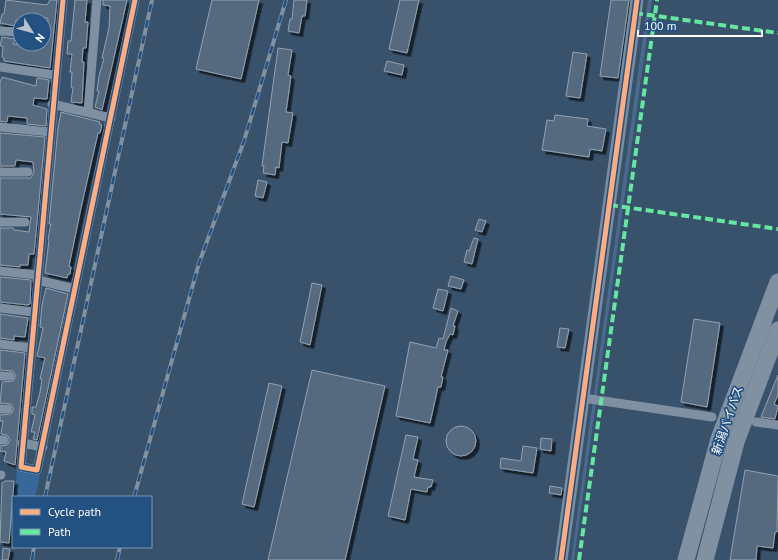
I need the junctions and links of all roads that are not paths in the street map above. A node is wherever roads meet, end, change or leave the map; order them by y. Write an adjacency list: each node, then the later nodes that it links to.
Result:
1 (63, 0): 8 (street)
2 (97, 0): 10 (street)
3 (135, 0): 11 (street)
4 (637, 0): 29 (street)
5 (0, 31): 6 (street)
6 (12, 32)
7 (0, 67): 8 (street)
8 (55, 75): 9 (street)
9 (52, 104): 10 (street); 13 (street)
10 (88, 111): 11 (street)
11 (111, 118): 21 (street)
12 (0, 127): 13 (street)
13 (50, 132): 19 (street)
14 (0, 172): 15 (street)
15 (28, 172)
16 (0, 222): 17 (street)
17 (25, 222)
18 (0, 271): 19 (street)
19 (37, 278): 21 (street); 23 (street)
20 (778, 282): 36 (highway, 新潟バイパス)
21 (75, 289): 34 (street)
22 (0, 308): 23 (street)
23 (34, 312): 26 (street)
24 (778, 330): 37 (highway, 新潟バイパス)
25 (0, 344): 26 (street)
26 (31, 348): 33 (street)
27 (0, 376): 28 (street)
28 (10, 376)
29 (583, 398): 30 (street); 35 (street)
30 (712, 417)
31 (756, 422): 32 (street)
32 (778, 426)
33 (22, 443): 34 (street); 34 (street)
34 (43, 447)
35 (561, 560)
36 (686, 560)
37 (705, 560)

